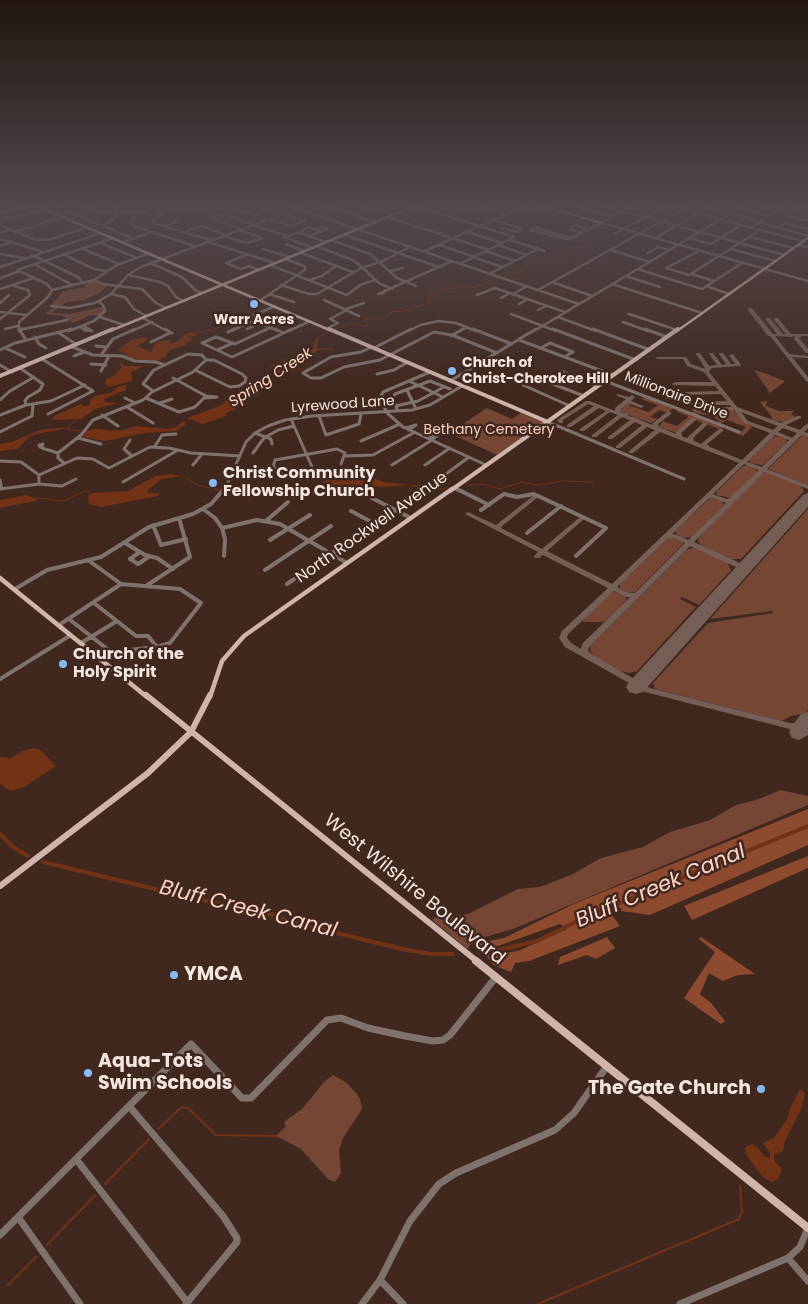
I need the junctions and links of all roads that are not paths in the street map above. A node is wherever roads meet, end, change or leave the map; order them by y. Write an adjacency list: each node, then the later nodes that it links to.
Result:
1 (27, 267): 33 (street)
2 (39, 267): 54 (street)
3 (56, 267): 51 (street)
4 (89, 267): 34 (street)
5 (114, 267): 34 (street)
6 (143, 267): 38 (street)
7 (159, 267): 67 (street)
8 (183, 267): 52 (main road)
9 (236, 267): 10 (street)
10 (247, 267)
11 (252, 267): 32 (street)
12 (266, 267): 32 (main road)
13 (275, 267): 40 (street)
14 (306, 267): 40 (street)
15 (335, 267): 45 (street)
16 (338, 267): 36 (street)
17 (363, 267): 36 (street); 46 (street)
18 (386, 267): 35 (street)
19 (439, 267): 49 (street)
20 (469, 267): 37 (street)
21 (502, 267): 37 (street)
22 (579, 267): 50 (street)
23 (641, 267): 30 (street)
24 (668, 267): 39 (street)
25 (703, 267): 39 (street)
26 (736, 267): 47 (street)
27 (757, 267): 31 (street)
28 (768, 267): 31 (main road, North Rockwell Avenue)
29 (403, 268): 35 (street)
30 (637, 269): 41 (street); 60 (street)
31 (765, 269): 48 (street); 72 (main road, North Rockwell Avenue)
32 (259, 270): 52 (main road)
33 (18, 271): 42 (street); 43 (street)
34 (106, 271): 44 (street)
35 (390, 271): 49 (street)
36 (353, 272): 62 (street)
37 (490, 274): 59 (street)
38 (128, 275): 55 (street); 81 (street)
39 (690, 275): 47 (street)
40 (297, 276): 45 (street); 56 (street)
41 (626, 276): 53 (street); 61 (street)
42 (0, 278)
43 (34, 278): 57 (street); 65 (street)
44 (94, 280): 51 (street); 55 (street)
45 (309, 280): 62 (street)
46 (375, 280): 62 (street); 64 (street)
47 (714, 281): 60 (street)
48 (808, 281)
49 (407, 282): 58 (street); 64 (street)
50 (552, 282): 66 (street); 75 (street)
51 (83, 283): 54 (street)
52 (224, 284): 67 (main road); 78 (main road)
53 (612, 284): 75 (street); 96 (street)
54 (72, 285): 65 (street)
55 (119, 285): 69 (street); 90 (street)
56 (281, 285): 62 (street); 70 (street)
57 (14, 286): 63 (street); 95 (street)
58 (416, 286)
59 (527, 286): 66 (street); 71 (street)
60 (706, 286): 72 (street)
61 (660, 287)
62 (329, 288)
63 (0, 289)
64 (392, 289): 68 (street)
65 (52, 290): 99 (street)
66 (538, 290): 86 (street)
67 (202, 293): 81 (main road)
68 (384, 293)
69 (111, 294): 80 (street); 103 (street)
70 (269, 294): 78 (street); 82 (street)
71 (511, 294): 74 (street); 76 (street); 77 (street)
72 (729, 294): 96 (main road, North Rockwell Avenue)
73 (8, 295): 83 (street)
74 (476, 295)
75 (592, 296): 86 (street)
76 (501, 298)
77 (528, 299): 85 (street); 89 (street)
78 (261, 300): 88 (main road)
79 (324, 300): 91 (street)
80 (98, 301): 87 (street); 102 (street)
81 (184, 301): 90 (main road)
82 (294, 302)
83 (0, 303)
84 (364, 303): 91 (street)
85 (519, 304)
86 (579, 304): 94 (street)
87 (52, 306)
88 (275, 306): 107 (street); 108 (main road)
89 (546, 306): 92 (street); 94 (street)
90 (166, 308): 103 (main road)
91 (345, 310): 100 (street); 118 (street)
92 (538, 310)
93 (0, 312): 95 (street)
94 (565, 312): 104 (street)
95 (9, 313): 99 (street); 105 (street)
96 (702, 313): 121 (main road, North Rockwell Avenue)
97 (511, 314): 114 (street)
98 (630, 314): 121 (street)
99 (27, 315): 117 (street)
100 (359, 316)
101 (438, 316): 109 (street)
102 (100, 317): 113 (street); 123 (street)
103 (144, 317): 110 (street); 113 (main road)
104 (558, 317): 114 (street); 142 (street)
105 (0, 319)
106 (67, 320): 117 (street)
107 (252, 321): 112 (street); 122 (street)
108 (310, 321): 118 (main road); 124 (street)
109 (439, 321): 116 (street); 136 (street)
110 (152, 322): 130 (street); 135 (street)
111 (623, 322): 127 (street)
112 (258, 324): 115 (street); 119 (street)
113 (124, 325): 133 (main road)
114 (543, 326): 129 (street); 153 (street)
115 (272, 327): 124 (street); 131 (street)
116 (467, 327): 125 (street); 132 (street)
117 (19, 328): 120 (street); 128 (street)
118 (328, 328): 136 (main road)
119 (247, 329)
120 (5, 330)
121 (677, 330): 127 (main road, North Rockwell Avenue)
122 (228, 332)
123 (59, 333): 126 (street); 133 (street)
124 (284, 333): 141 (street)
125 (451, 336): 144 (street); 146 (street)
126 (35, 337): 128 (street); 138 (street)
127 (667, 337): 142 (main road, North Rockwell Avenue)
128 (26, 340): 137 (street)
129 (519, 340): 132 (street); 139 (street)
130 (151, 342)
131 (231, 344): 141 (street); 141 (street)
132 (512, 344): 144 (street)
133 (75, 346): 143 (street); 151 (main road)
134 (96, 346): 135 (street)
135 (106, 347): 145 (street)
136 (373, 347): 146 (main road); 146 (street)
137 (5, 348): 140 (street); 149 (street)
138 (46, 348)
139 (542, 348): 150 (street); 150 (street)
140 (0, 350)
141 (217, 350)
142 (650, 350): 153 (main road, North Rockwell Avenue)
143 (83, 351): 145 (street); 147 (street)
144 (497, 353): 173 (street)
145 (101, 355): 148 (street)
146 (390, 355): 155 (main road)
147 (74, 356)
148 (109, 356): 157 (street); 160 (street)
149 (25, 357)
150 (564, 357): 169 (street)
151 (42, 359): 161 (main road); 176 (street)
152 (206, 360): 154 (street); 162 (street); 162 (street)
153 (636, 360): 169 (main road, North Rockwell Avenue)
154 (172, 361): 158 (street); 160 (street)
155 (408, 362): 165 (main road); 167 (street)
156 (91, 364): 157 (street)
157 (106, 364): 163 (street)
158 (177, 364)
159 (0, 365): 164 (street)
160 (165, 365): 183 (street)
161 (20, 368): 164 (main road); 170 (street)
162 (195, 370): 172 (street)
163 (101, 371)
164 (12, 372): 168 (main road)
165 (430, 372): 173 (main road); 175 (street)
166 (560, 372): 179 (street)
167 (377, 374)
168 (0, 376)
169 (613, 376): 174 (main road, North Rockwell Avenue)
170 (34, 377): 186 (street); 194 (street)
171 (173, 378): 172 (street)
172 (177, 380): 183 (street); 192 (street)
173 (450, 380): 178 (main road)
174 (605, 381): 179 (main road, North Rockwell Avenue); 215 (street, Millionaire Drive)
175 (411, 382): 177 (street); 198 (street)
176 (85, 385): 195 (street); 203 (street)
177 (419, 386): 180 (street); 182 (street); 184 (street)
178 (462, 386): 189 (street, Lyrewood Lane); 208 (main road)
179 (598, 386): 185 (main road, North Rockwell Avenue)
180 (444, 387): 181 (street); 184 (street)
181 (450, 389)
182 (407, 390): 193 (street); 193 (street)
183 (153, 391): 188 (street)
184 (433, 393): 189 (street); 193 (street)
185 (584, 396): 196 (main road, North Rockwell Avenue); 196 (street)
186 (0, 398)
187 (125, 398): 191 (street)
188 (146, 398): 191 (street); 192 (street)
189 (443, 398): 199 (street, Lyrewood Lane)
190 (172, 399): 192 (street)
191 (135, 403): 197 (street)
192 (160, 403)
193 (412, 403): 199 (street)
194 (26, 405): 195 (street); 202 (street)
195 (33, 405): 213 (street)
196 (570, 406): 208 (main road, North Rockwell Avenue)
197 (127, 407): 205 (street); 209 (street)
198 (384, 407): 200 (street); 201 (street)
199 (416, 409): 201 (street, Lyrewood Lane)
200 (375, 413): 201 (street, Lyrewood Lane); 204 (street, Lyrewood Lane)
201 (387, 413): 210 (street)
202 (1, 414)
203 (48, 414)
204 (361, 414): 206 (street, Lyrewood Lane); 206 (street)
205 (102, 415): 211 (street); 219 (street)
206 (320, 416): 207 (street, Lyrewood Lane)
207 (291, 419): 212 (street); 216 (street, Lyrewood Lane)
208 (548, 422): 243 (main road, North Rockwell Avenue); 248 (street)
209 (153, 423)
210 (400, 424): 214 (street); 222 (street)
211 (118, 426)
212 (294, 426): 218 (street); 232 (street)
213 (0, 432)
214 (415, 432): 220 (street); 235 (street)
215 (739, 432)
216 (256, 433): 218 (street); 234 (street, Lyrewood Lane)
217 (176, 434): 225 (street)
218 (266, 437): 224 (street); 230 (street)
219 (78, 438): 223 (street); 229 (street)
220 (430, 439): 227 (street); 241 (street)
221 (130, 440): 233 (street)
222 (361, 441)
223 (101, 444)
224 (272, 444)
225 (155, 446): 228 (street); 233 (street)
226 (42, 448): 229 (street)
227 (450, 448): 236 (street); 242 (street)
228 (178, 450): 231 (street); 251 (street)
229 (58, 453): 238 (street)
230 (253, 453)
231 (202, 454): 234 (street); 240 (street)
232 (307, 454): 235 (street); 244 (street); 245 (street)
233 (132, 456): 238 (street)
234 (240, 456): 260 (street, Lyrewood Lane)
235 (344, 456): 239 (street)
236 (468, 457): 243 (street); 250 (street)
237 (0, 460): 246 (street)
238 (64, 463): 246 (street)
239 (341, 464)
240 (193, 465)
241 (392, 465)
242 (425, 465)
243 (486, 465): 253 (main road, North Rockwell Avenue)
244 (312, 467)
245 (286, 474)
246 (39, 475): 252 (street)
247 (76, 479): 252 (street)
248 (684, 479)
249 (0, 480): 254 (street)
250 (438, 480)
251 (123, 482)
252 (39, 484): 254 (street)
253 (454, 488): 258 (street); 266 (main road, North Rockwell Avenue)
254 (1, 489)
255 (416, 496): 261 (street)
256 (372, 498): 261 (street)
257 (288, 502): 267 (street)
258 (489, 504): 259 (street); 262 (street)
259 (561, 506): 272 (street); 282 (street)
260 (203, 509): 265 (street, Lyrewood Lane); 270 (street)
261 (395, 510): 263 (street); 266 (street)
262 (482, 510)
263 (351, 511)
264 (310, 514): 271 (street)
265 (179, 518): 268 (street, Lyrewood Lane); 273 (street)
266 (410, 518): 284 (main road, North Rockwell Avenue)
267 (267, 520): 270 (street); 271 (street)
268 (153, 525): 273 (street); 277 (street, Lyrewood Lane)
269 (331, 526): 276 (street)
270 (222, 528): 281 (street)
271 (289, 529): 275 (street); 276 (street)
272 (527, 533)
273 (186, 539): 285 (street)
274 (353, 539): 279 (street)
275 (270, 540)
276 (310, 541): 279 (street); 286 (street)
277 (125, 543): 278 (street); 283 (street, Lyrewood Lane)
278 (140, 552): 280 (street); 280 (street)
279 (331, 554): 284 (street); 289 (street)
280 (150, 556): 285 (street)
281 (224, 556)
282 (576, 556)
283 (88, 560): 288 (street); 291 (street, Lyrewood Lane)
284 (347, 563): 301 (main road, North Rockwell Avenue)
285 (173, 569): 290 (street)
286 (265, 570)
287 (0, 578): 291 (main road, West Wilshire Boulevard)
288 (121, 584): 290 (street); 292 (street)
289 (287, 584)
290 (146, 586): 299 (street)
291 (14, 588): 295 (main road, West Wilshire Boulevard)
292 (94, 603): 293 (street); 294 (street)
293 (69, 619): 295 (street); 297 (street)
294 (116, 621): 297 (street); 299 (street)
295 (59, 625): 296 (main road, West Wilshire Boulevard)
296 (72, 635): 298 (main road, West Wilshire Boulevard); 300 (street)
297 (91, 637): 298 (street); 299 (street)
298 (81, 643): 301 (main road, West Wilshire Boulevard)
299 (157, 647)
300 (0, 679)
301 (191, 732): 302 (main road, North Rockwell Avenue); 303 (main road, West Wilshire Boulevard)
302 (0, 886)
303 (496, 977): 304 (main road, West Wilshire Boulevard); 305 (street)
304 (607, 1066): 308 (main road, West Wilshire Boulevard); 311 (street)
305 (129, 1106): 306 (street); 313 (street)
306 (76, 1159): 307 (street); 313 (street)
307 (18, 1217): 309 (street); 314 (street)
308 (808, 1228): 310 (street)
309 (0, 1235)
310 (788, 1258): 312 (street); 317 (street)
311 (380, 1280): 315 (street); 316 (street)
312 (808, 1281)
313 (186, 1303)
314 (80, 1304)
315 (362, 1304)
316 (403, 1304)
317 (680, 1304)

